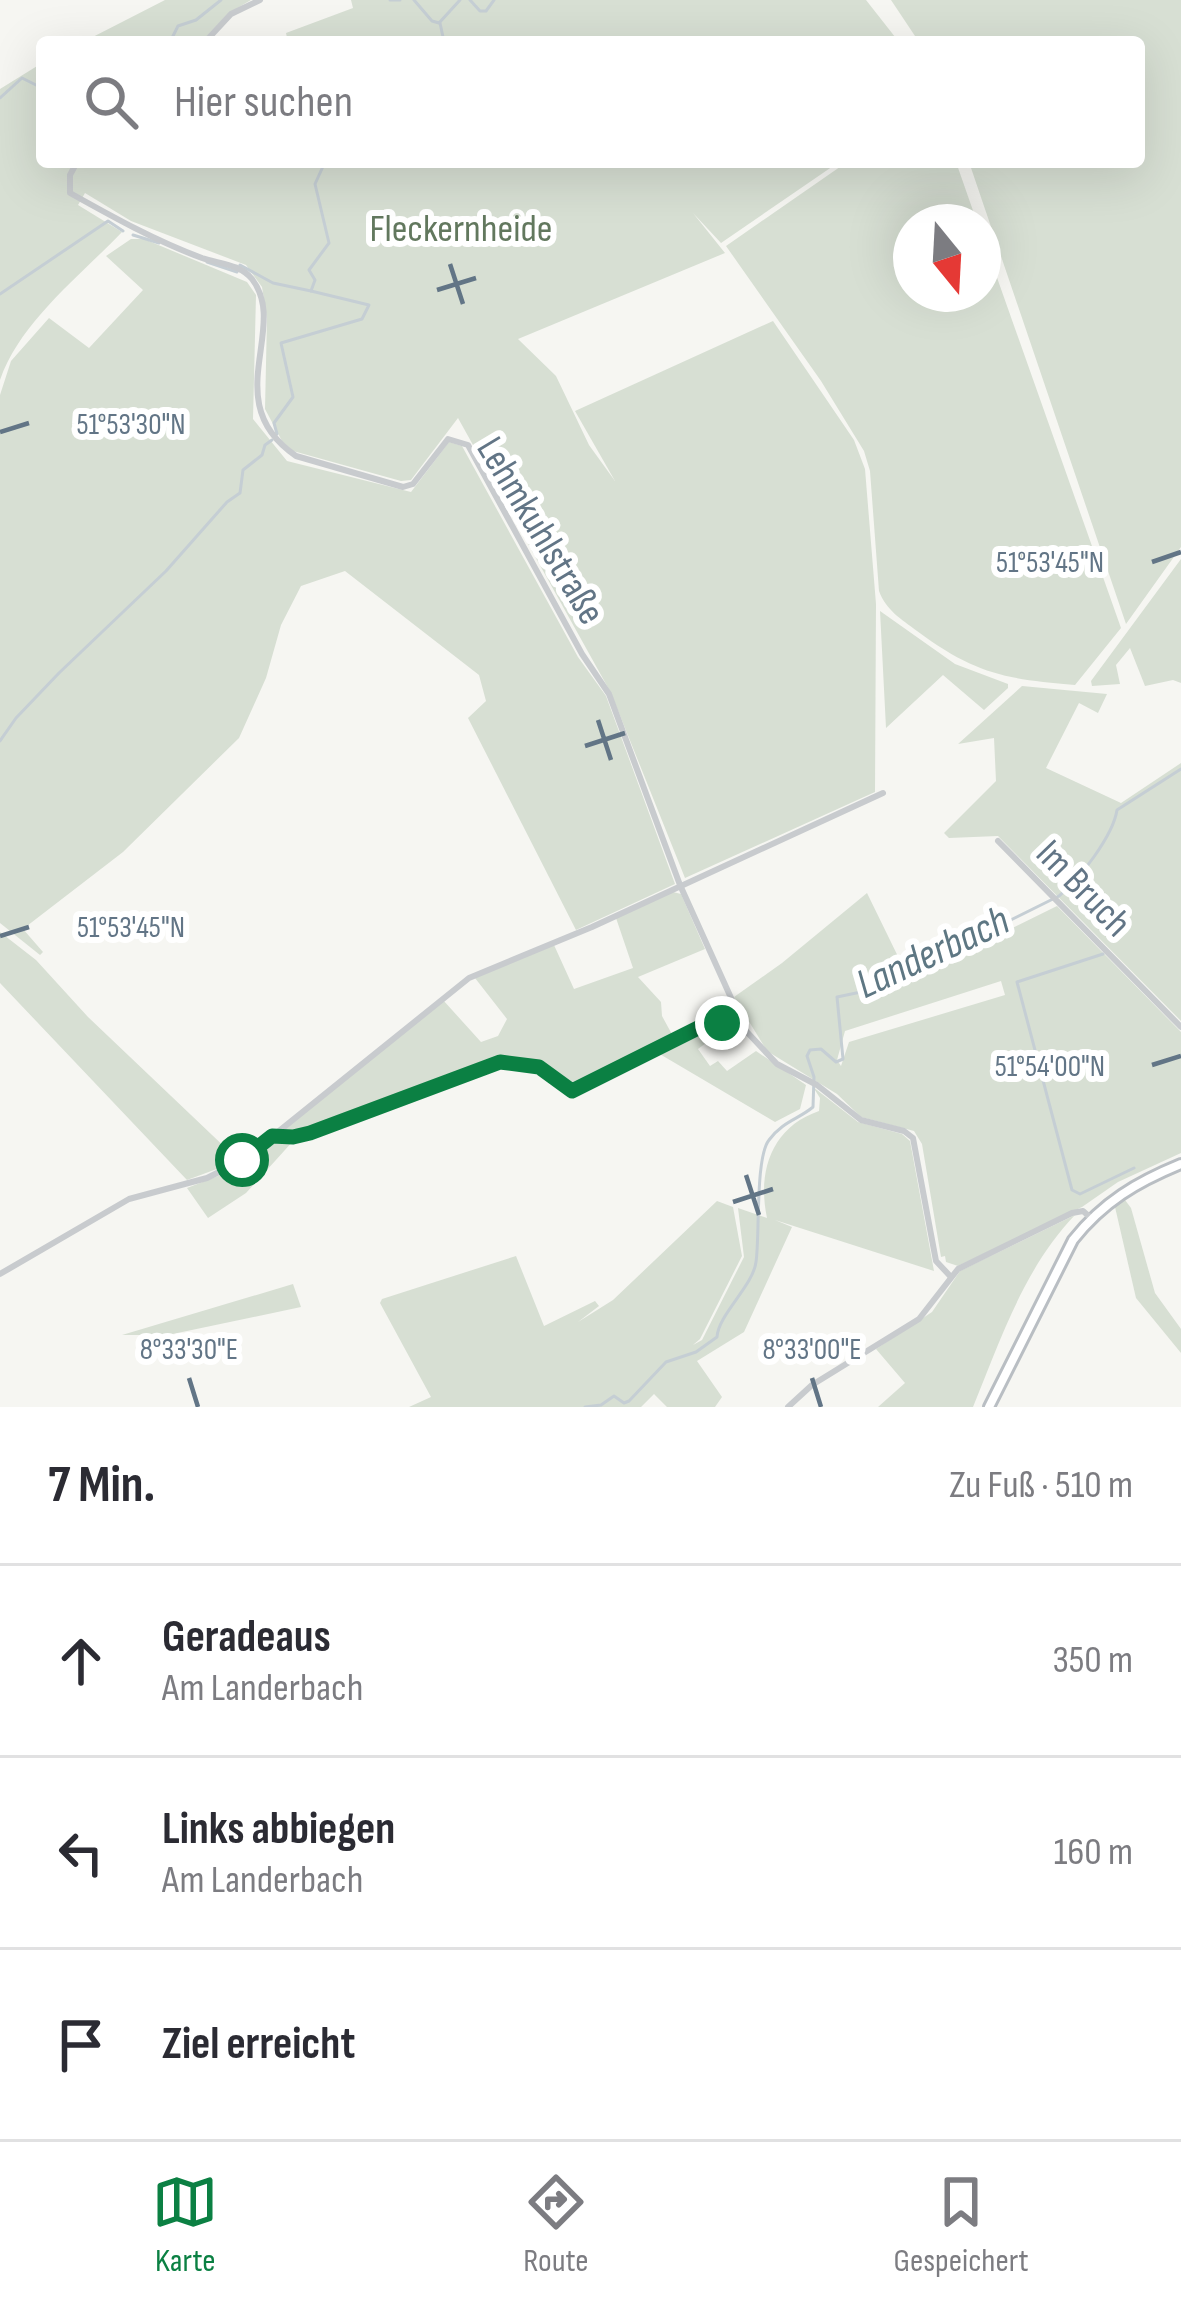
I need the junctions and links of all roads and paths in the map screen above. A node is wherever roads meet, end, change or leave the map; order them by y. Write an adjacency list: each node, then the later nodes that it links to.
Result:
1 (260, 0): 2 (street)
2 (211, 36)
3 (74, 168): 6 (street, Lehmkuhlstraße)
4 (883, 793): 6 (street)
5 (998, 841): 8 (street, Im Bruch)
6 (680, 885): 7 (street, Lehmkuhlstraße); 9 (street)
7 (742, 1024): 9 (street); 13 (street, Lehmkuhlstraße)
8 (1181, 1027)
9 (272, 1136): 12 (street)
10 (1181, 1164): 11 (main road)
11 (1091, 1218): 13 (street); 15 (main road)
12 (0, 1274)
13 (951, 1276): 14 (street)
14 (788, 1407)
15 (989, 1407)

